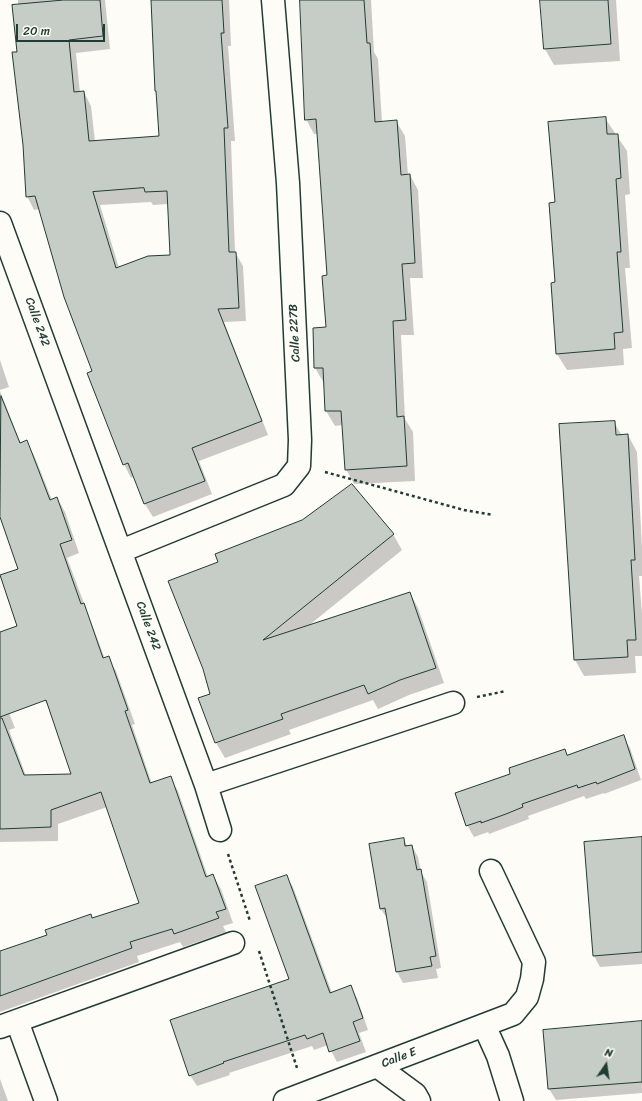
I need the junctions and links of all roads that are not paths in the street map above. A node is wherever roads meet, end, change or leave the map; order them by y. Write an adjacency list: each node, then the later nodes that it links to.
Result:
1 (273, 0): 3 (street, Calle 227B)
2 (0, 223): 3 (street, Calle 242)
3 (121, 551): 5 (street, Calle 242)
4 (453, 703): 5 (street)
5 (206, 785): 6 (street, Calle 242)
6 (220, 830)
7 (491, 871): 10 (street, Calle E)
8 (233, 943): 9 (street)
9 (9, 1024): 12 (street)
10 (484, 1025): 11 (street, Calle E); 15 (street)
11 (377, 1066): 13 (street, Calle E); 14 (street)
12 (46, 1101)
13 (284, 1101)
14 (419, 1101)
15 (512, 1101)

